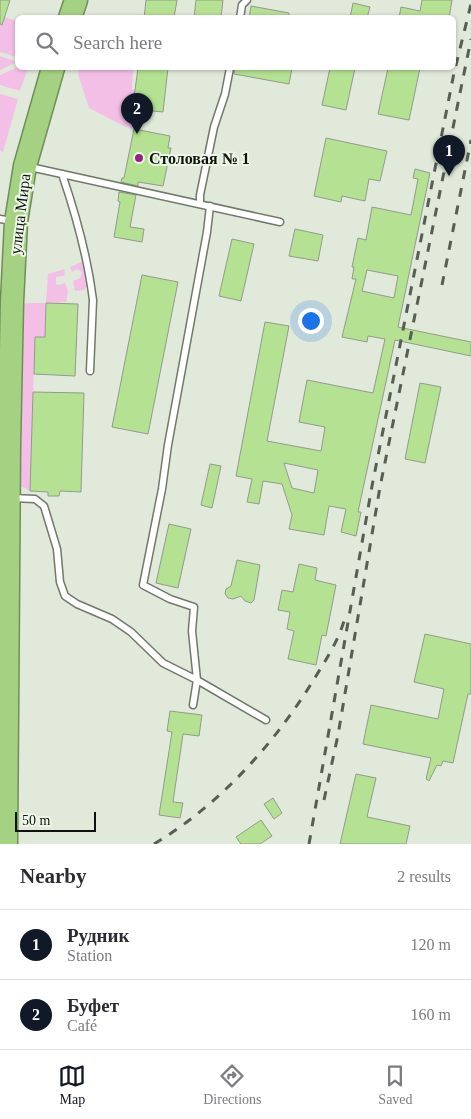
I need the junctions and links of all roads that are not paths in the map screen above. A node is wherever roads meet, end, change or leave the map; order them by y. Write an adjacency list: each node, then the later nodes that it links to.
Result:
1 (76, 0): 3 (highway)
2 (246, 0): 4 (lane)
3 (71, 15)
4 (240, 15)
5 (52, 70): 7 (highway, улица Мира)
6 (230, 70): 9 (lane)
7 (25, 166): 8 (lane); 11 (highway, улица Мира)
8 (62, 174): 9 (lane); 13 (lane)
9 (200, 204): 10 (lane)
10 (210, 206): 12 (lane); 16 (lane)
11 (8, 220): 14 (highway, улица Мира)
12 (280, 222)
13 (90, 371)
14 (9, 498): 15 (highway, улица Мира); 16 (lane)
15 (3, 648): 19 (highway, улица Мира)
16 (197, 680): 17 (lane); 18 (lane)
17 (192, 705)
18 (266, 720)
19 (2, 812): 20 (highway, улица Мира)
20 (6, 844)

